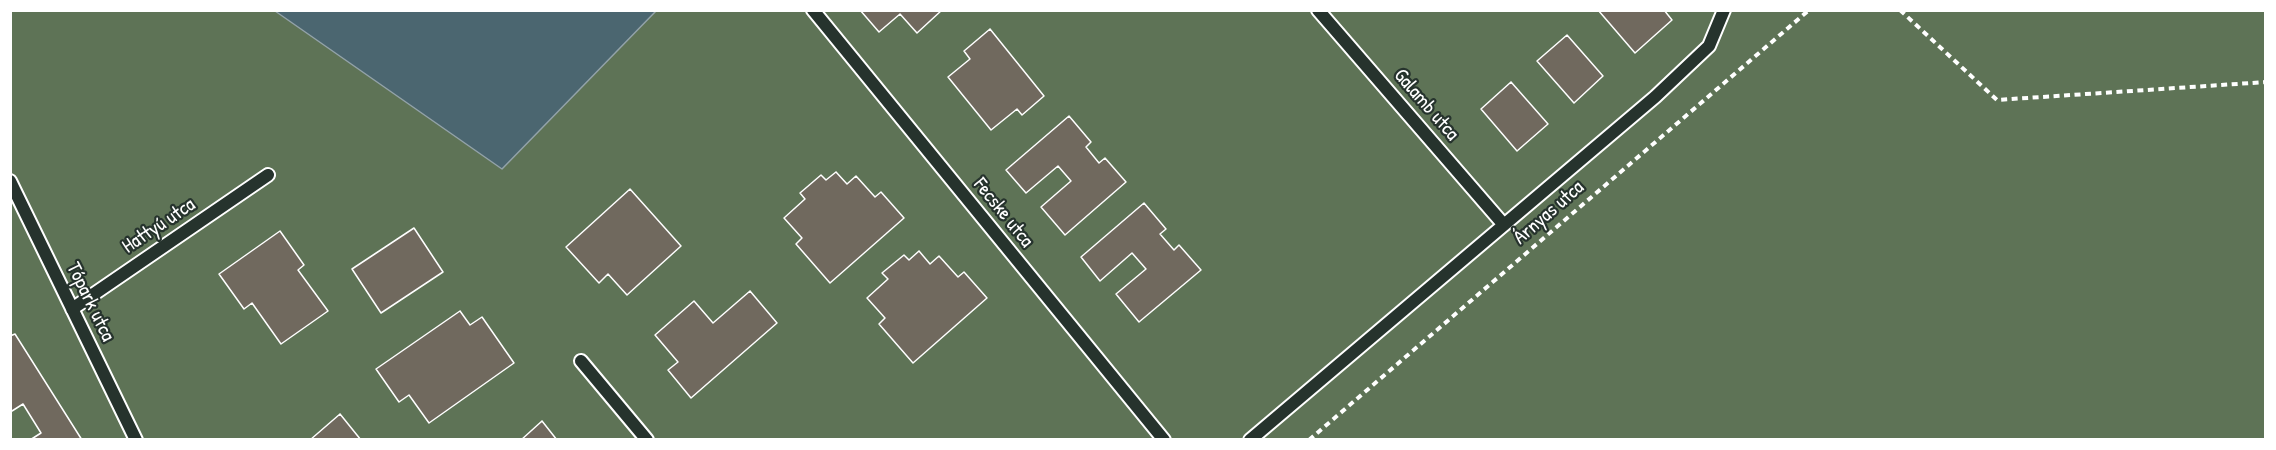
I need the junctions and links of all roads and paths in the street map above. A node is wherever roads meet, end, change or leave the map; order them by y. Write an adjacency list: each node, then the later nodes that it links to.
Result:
1 (813, 10): 14 (lane, Fecske utca)
2 (1318, 10): 9 (lane, Galamb utca)
3 (1724, 10): 9 (lane)
4 (1809, 10): 16 (path, Árnyas utca)
5 (1900, 10): 6 (path)
6 (2265, 82)
7 (268, 175): 10 (lane, Hattyú utca)
8 (10, 181): 10 (lane, Tópark utca)
9 (1504, 225): 15 (lane)
10 (72, 309): 12 (lane, Tópark utca)
11 (581, 360): 13 (lane)
12 (136, 440)
13 (647, 440)
14 (1164, 440)
15 (1250, 440)
16 (1309, 440)

